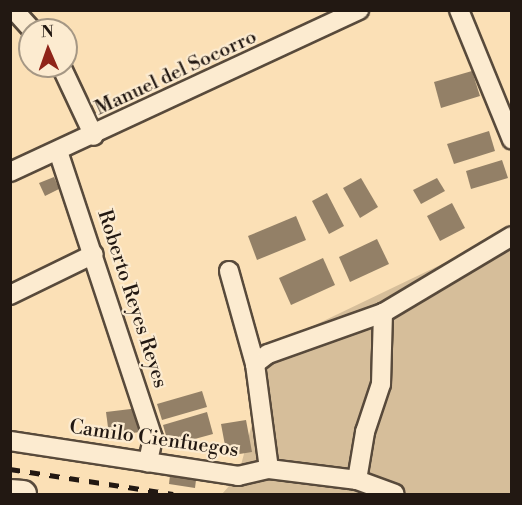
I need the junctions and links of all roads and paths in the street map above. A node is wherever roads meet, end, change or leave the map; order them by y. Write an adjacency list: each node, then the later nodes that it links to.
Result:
1 (359, 10): 4 (street, Manuel del Socorro)
2 (459, 10): 5 (street)
3 (67, 78): 4 (street)
4 (94, 136): 6 (street, Manuel del Socorro)
5 (512, 140)
6 (58, 151): 7 (street, Manuel del Socorro); 9 (street, Roberto Reyes Reyes)
7 (10, 172)
8 (512, 236): 12 (street)
9 (94, 254): 11 (street); 15 (street, Roberto Reyes Reyes)
10 (229, 272): 13 (street)
11 (10, 295)
12 (383, 313): 13 (street); 17 (street)
13 (255, 364): 16 (street)
14 (10, 441): 15 (street, Camilo Cienfuegos)
15 (148, 462): 16 (street, Camilo Cienfuegos)
16 (269, 469): 17 (street, Camilo Cienfuegos)
17 (357, 480): 20 (street, Camilo Cienfuegos)
18 (10, 493): 19 (main road)
19 (23, 495)
20 (395, 495)

